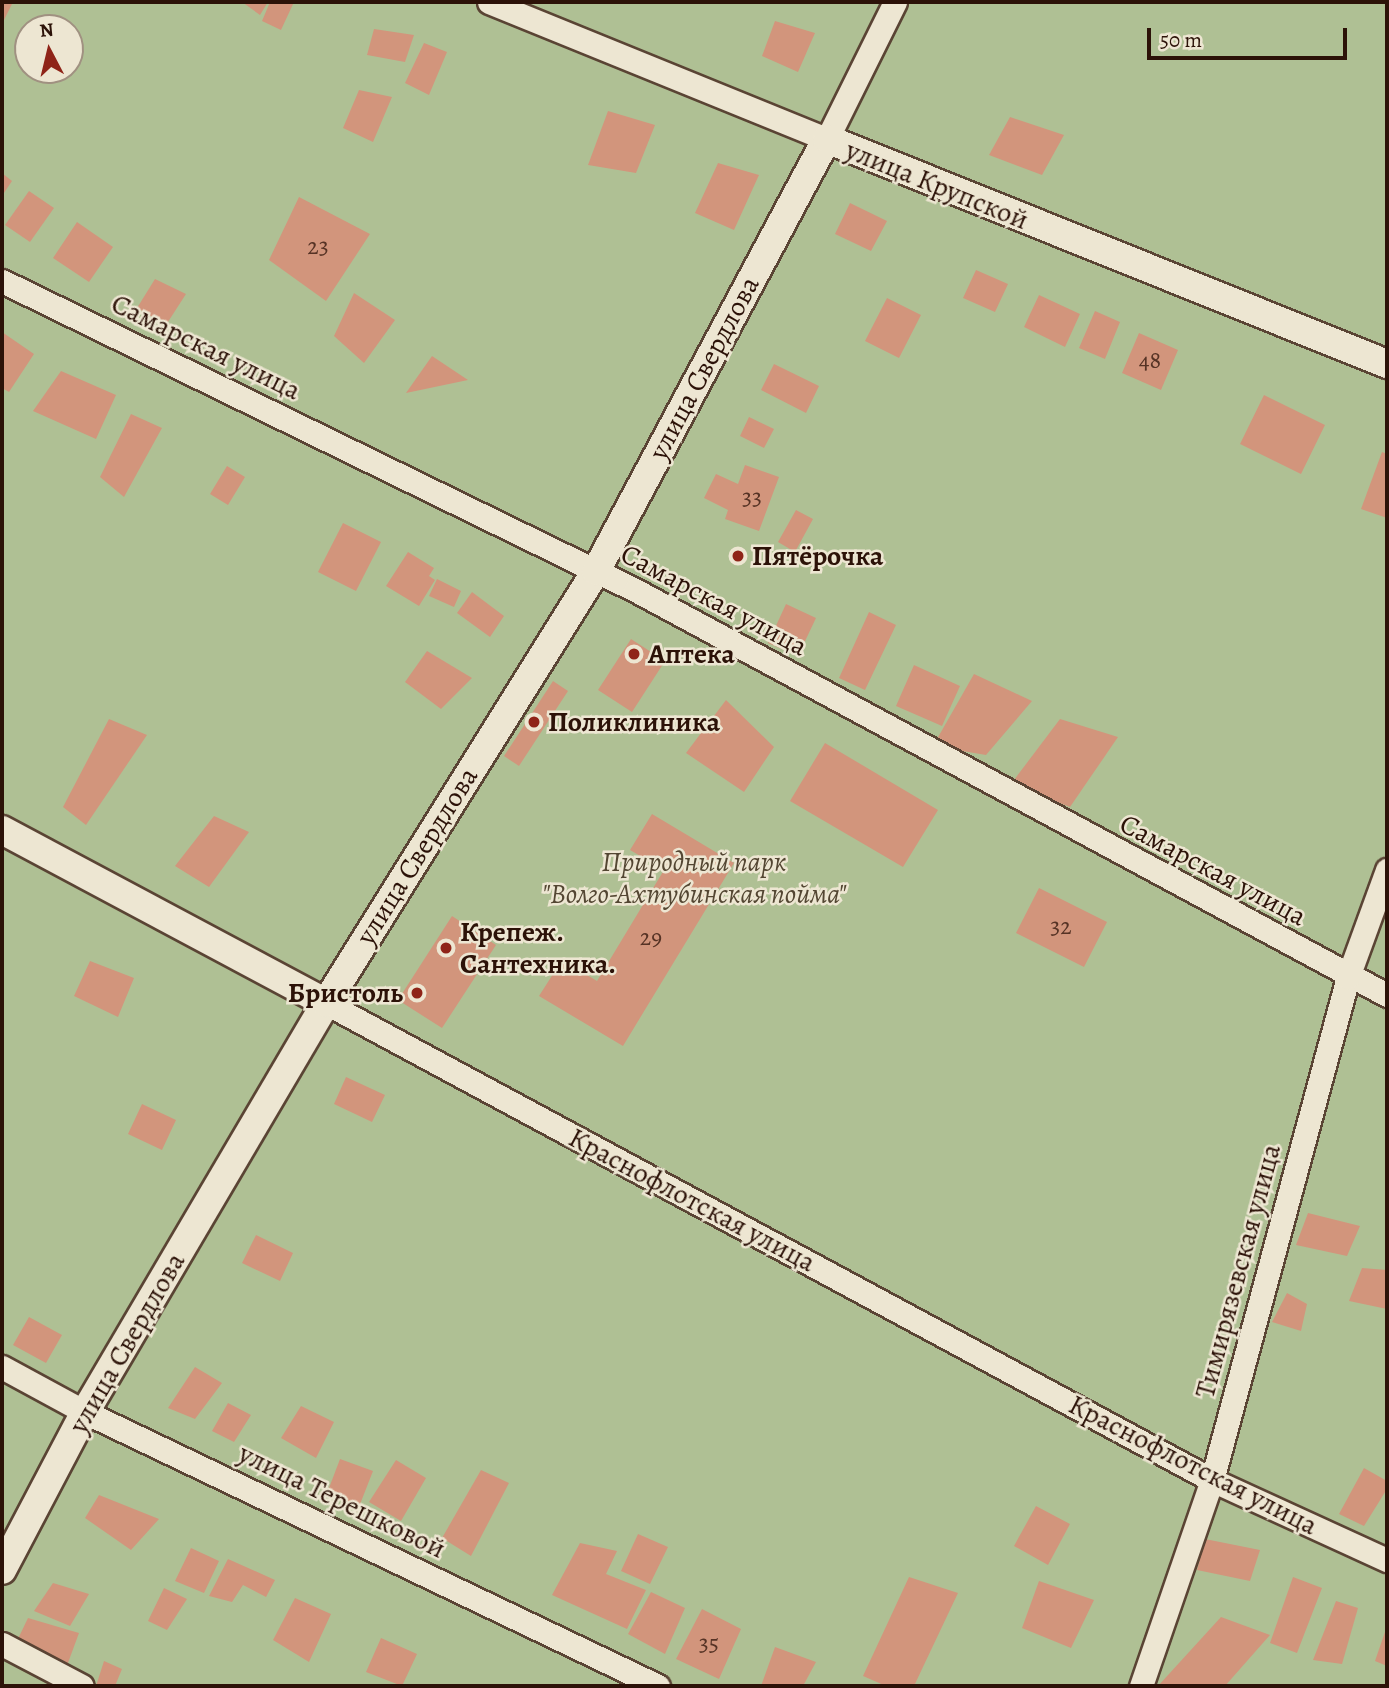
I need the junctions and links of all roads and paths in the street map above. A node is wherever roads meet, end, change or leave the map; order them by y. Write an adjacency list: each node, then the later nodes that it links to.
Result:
1 (489, 2): 3 (street, улица Крупской)
2 (895, 2): 3 (street)
3 (827, 139): 5 (street, улица Крупской); 6 (street, улица Свердлова)
4 (2, 281): 6 (street, Самарская улица)
5 (1387, 364)
6 (596, 571): 9 (street, Самарская улица); 11 (street, улица Свердлова)
7 (2, 830): 11 (street, Краснофлотская улица)
8 (1387, 870): 9 (street, Тимирязевская улица)
9 (1348, 977): 10 (street, Самарская улица); 14 (street, Тимирязевская улица)
10 (1387, 995)
11 (326, 1003): 13 (street, улица Свердлова); 14 (street, Краснофлотская улица)
12 (2, 1367): 13 (street, улица Терешковой)
13 (85, 1412): 16 (street, улица Свердлова); 19 (street, улица Терешковой)
14 (1212, 1480): 15 (street, Краснофлотская улица); 20 (street, Тимирязевская улица)
15 (1387, 1560)
16 (2, 1570)
17 (2, 1644): 18 (street)
18 (82, 1686)
19 (658, 1686)
20 (1141, 1686)

